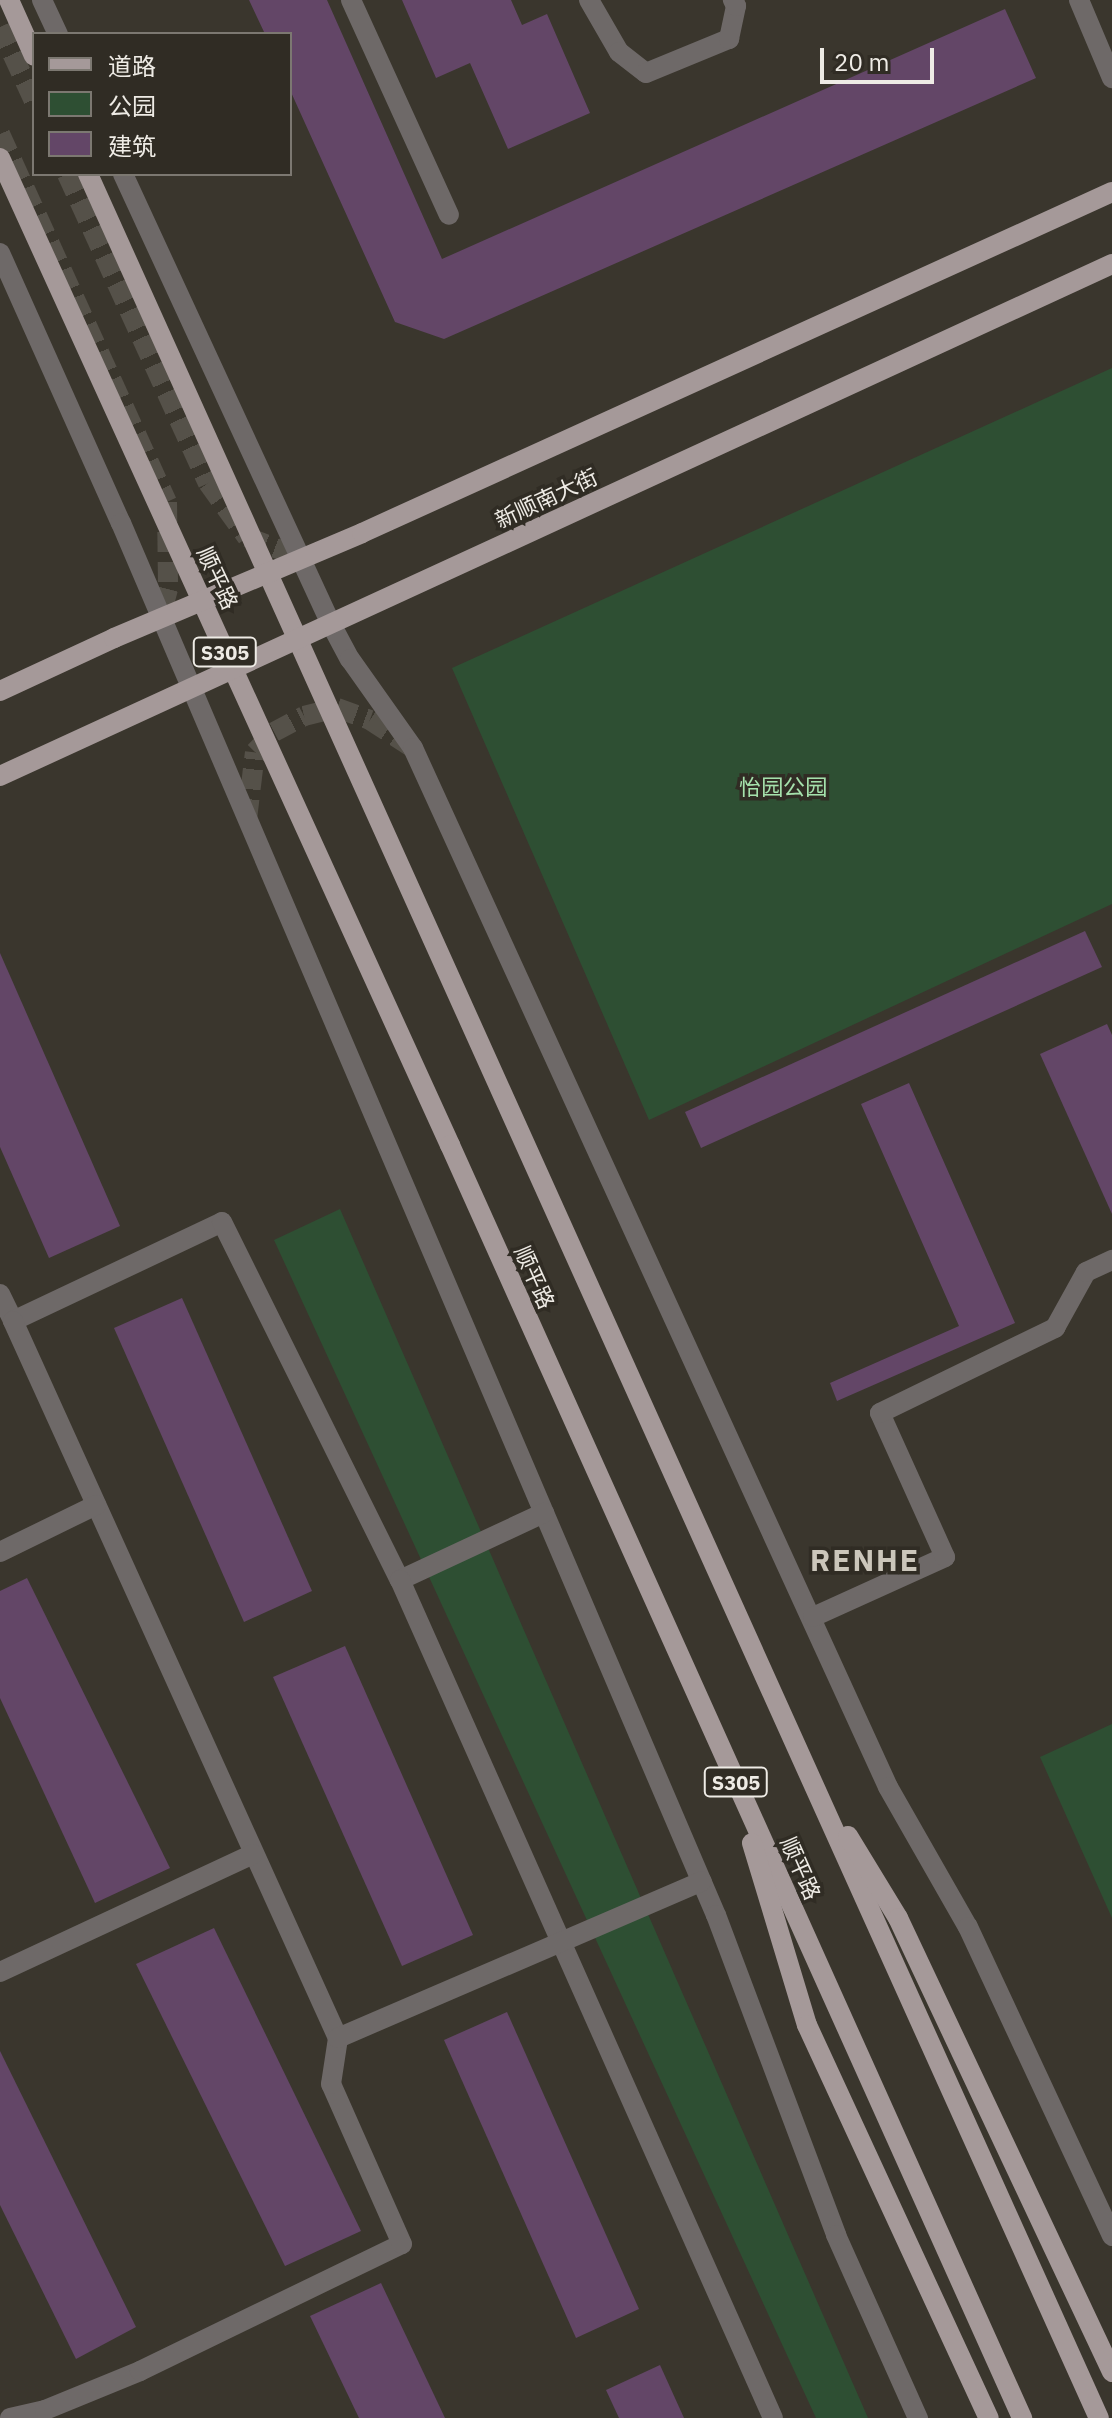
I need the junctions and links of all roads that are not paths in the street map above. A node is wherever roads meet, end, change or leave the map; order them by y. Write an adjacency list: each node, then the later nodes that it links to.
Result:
1 (9, 0): 8 (main road)
2 (42, 0): 7 (street)
3 (351, 0): 14 (street)
4 (589, 0): 5 (street)
5 (733, 0)
6 (1079, 0): 9 (street)
7 (57, 32)
8 (32, 52)
9 (1112, 78)
10 (0, 158): 32 (main road, 顺平路 / S305)
11 (89, 176): 31 (main road, 顺平路 / S305)
12 (124, 176): 17 (street)
13 (1112, 192): 17 (main road, 新顺南大街)
14 (449, 215)
15 (0, 253): 18 (street)
16 (1112, 264): 19 (main road, 新顺南大街)
17 (299, 557): 18 (main road, 新顺南大街); 19 (street)
18 (160, 619): 20 (street); 21 (main road, 新顺南大街)
19 (331, 624): 20 (main road, 新顺南大街); 30 (street)
20 (190, 687): 22 (main road, 新顺南大街); 27 (street)
21 (0, 691)
22 (0, 776)
23 (1112, 1260): 30 (street)
24 (0, 1294): 25 (street)
25 (13, 1321): 26 (street); 29 (street)
26 (96, 1505): 28 (street); 33 (street)
27 (544, 1513): 29 (street); 34 (street)
28 (0, 1552)
29 (400, 1580): 35 (street)
30 (813, 1617): 38 (street)
31 (805, 1764): 39 (main road); 45 (main road, 顺平路 / S305)
32 (735, 1782): 43 (main road); 44 (main road, 顺平路 / S305)
33 (253, 1854): 36 (street); 37 (street)
34 (702, 1881): 35 (street); 42 (street)
35 (561, 1942): 37 (street); 41 (street)
36 (0, 1972)
37 (338, 2038): 40 (street)
38 (1112, 2236)
39 (1112, 2372)
40 (10, 2418)
41 (773, 2418)
42 (918, 2418)
43 (989, 2418)
44 (1022, 2418)
45 (1099, 2418)

